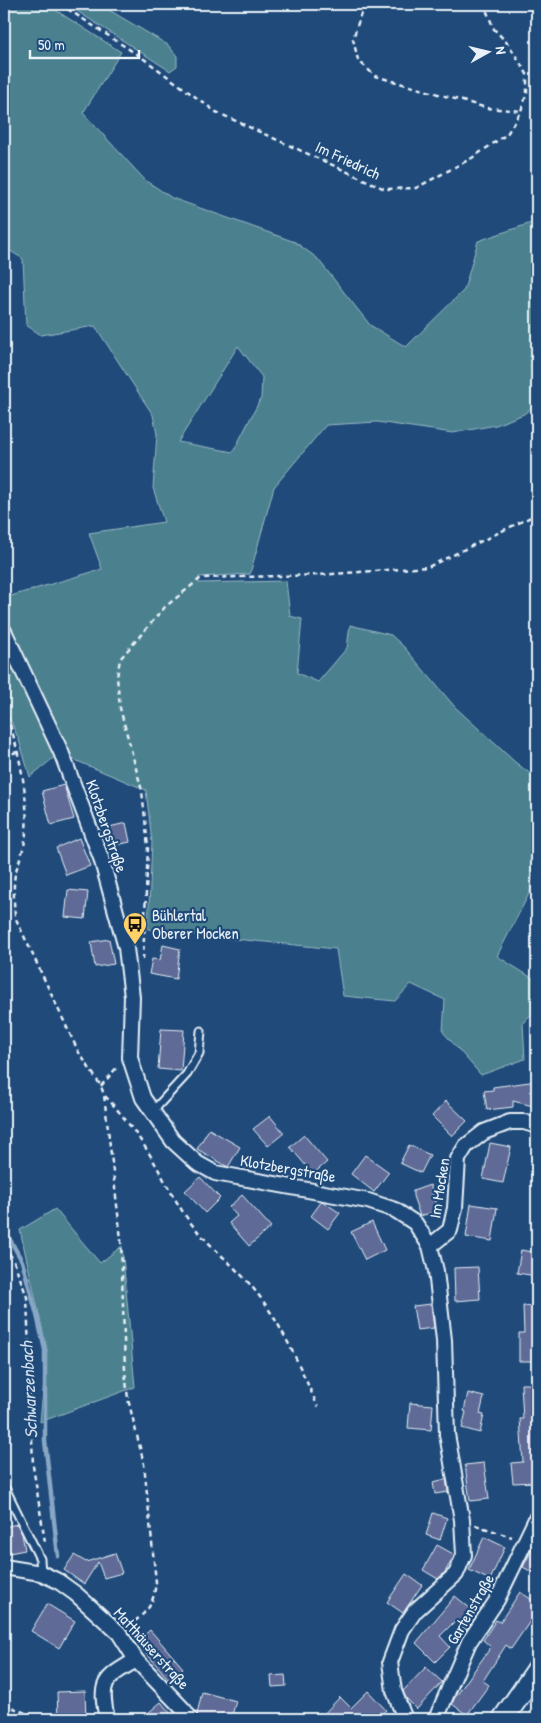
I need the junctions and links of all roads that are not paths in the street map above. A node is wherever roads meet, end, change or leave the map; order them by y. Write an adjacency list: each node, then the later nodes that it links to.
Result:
1 (4, 631): 3 (street, Klotzbergstraße)
2 (200, 1031): 3 (lane)
3 (152, 1112): 5 (street, Klotzbergstraße)
4 (537, 1126): 5 (street, Im Mocken)
5 (430, 1246): 14 (street, Klotzbergstraße)
6 (4, 1486): 9 (lane)
7 (537, 1517): 15 (street, Gartenstraße)
8 (4, 1567): 9 (street, Matthäuserstraße)
9 (41, 1573): 10 (street, Matthäuserstraße)
10 (136, 1660): 12 (street); 13 (street, Matthäuserstraße)
11 (537, 1670): 16 (main road)
12 (107, 1719)
13 (190, 1719)
14 (405, 1719)
15 (436, 1719)
16 (502, 1719)

